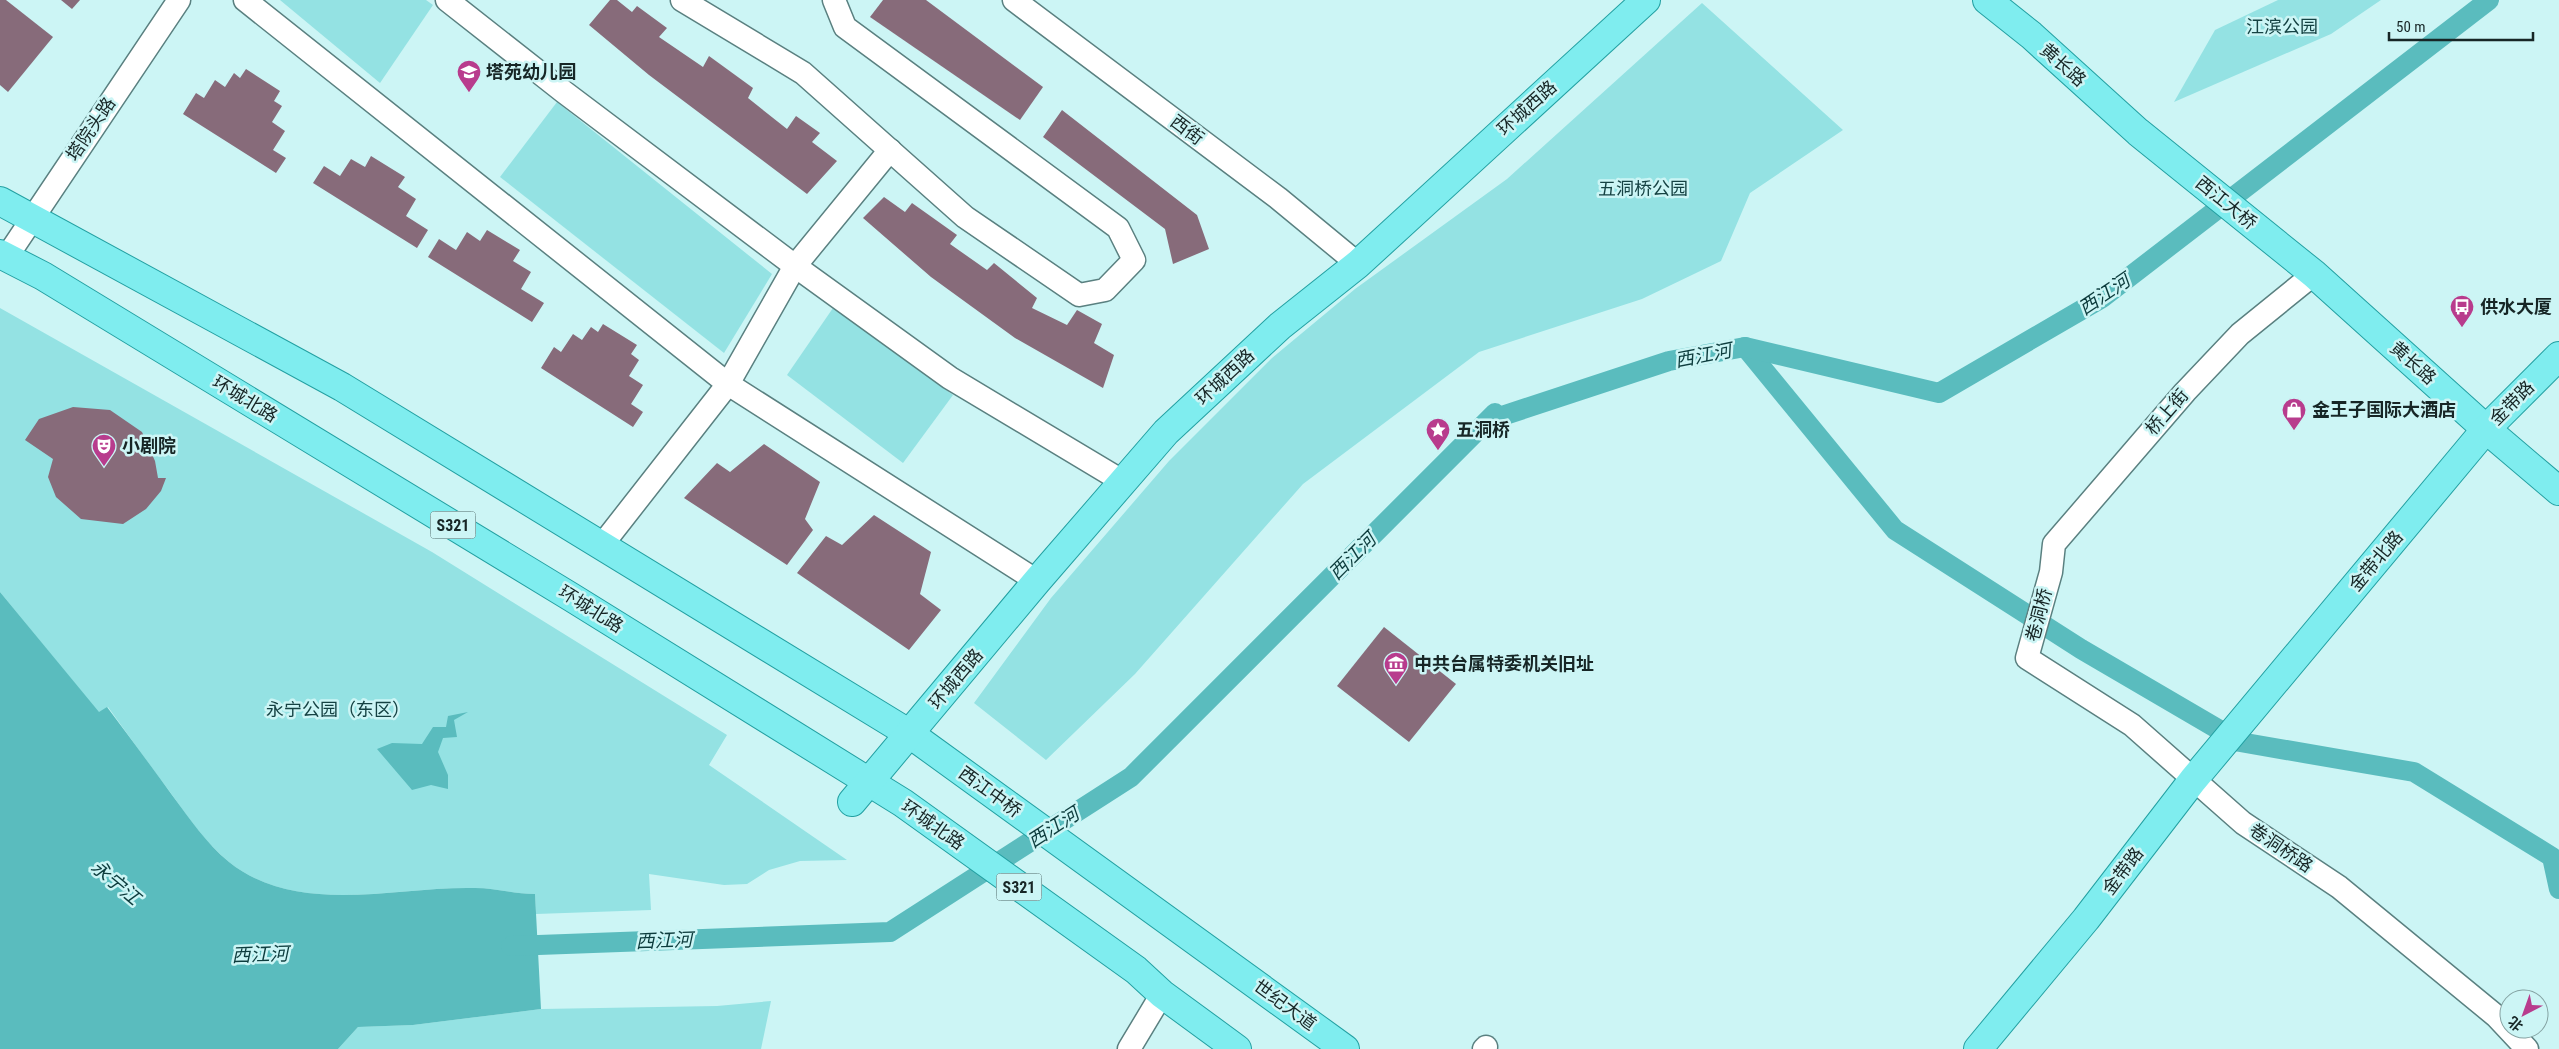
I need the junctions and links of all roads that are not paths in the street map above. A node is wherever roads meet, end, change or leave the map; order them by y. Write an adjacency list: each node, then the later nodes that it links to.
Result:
1 (179, 0): 12 (street, 塔院头路)
2 (245, 0): 18 (street)
3 (447, 0): 15 (street)
4 (682, 0): 10 (street)
5 (834, 0): 10 (street)
6 (1014, 0): 14 (street, 西街)
7 (1646, 0): 14 (main road, 环城西路)
8 (1987, 0): 9 (main road, 黄长路)
9 (2138, 132): 16 (main road, 西江大桥)
10 (890, 150): 15 (street)
11 (0, 200): 12 (main road)
12 (31, 217): 13 (street, 塔院头路); 22 (main road)
13 (3, 256): 29 (main road, 环城北路 / S321)
14 (1358, 264): 20 (main road, 环城西路)
15 (795, 266): 18 (street); 20 (street)
16 (2314, 274): 19 (main road, 黄长路); 23 (street, 桥上街)
17 (2559, 356): 19 (main road, 金带路)
18 (728, 384): 22 (street); 24 (street)
19 (2486, 429): 21 (main road, 黄长路); 26 (main road, 金带北路)
20 (1122, 481): 24 (main road, 环城西路)
21 (2559, 491)
22 (602, 545): 27 (main road)
23 (2051, 572): 25 (street, 卷洞桥)
24 (1037, 581): 27 (main road, 环城西路)
25 (2027, 658): 28 (street, 卷洞桥路)
26 (2266, 692): 28 (main road, 金带路)
27 (910, 734): 29 (main road, 环城西路); 30 (main road, 西江中桥)
28 (2193, 780): 35 (main road, 金带路); 36 (street, 卷洞桥路)
29 (861, 792): 31 (main road, 环城北路 / S321)
30 (1226, 961): 34 (main road, 世纪大道)
31 (1162, 994): 32 (street); 33 (main road, S321)
32 (1129, 1049)
33 (1237, 1049)
34 (1345, 1049)
35 (1978, 1049)
36 (2527, 1049)

